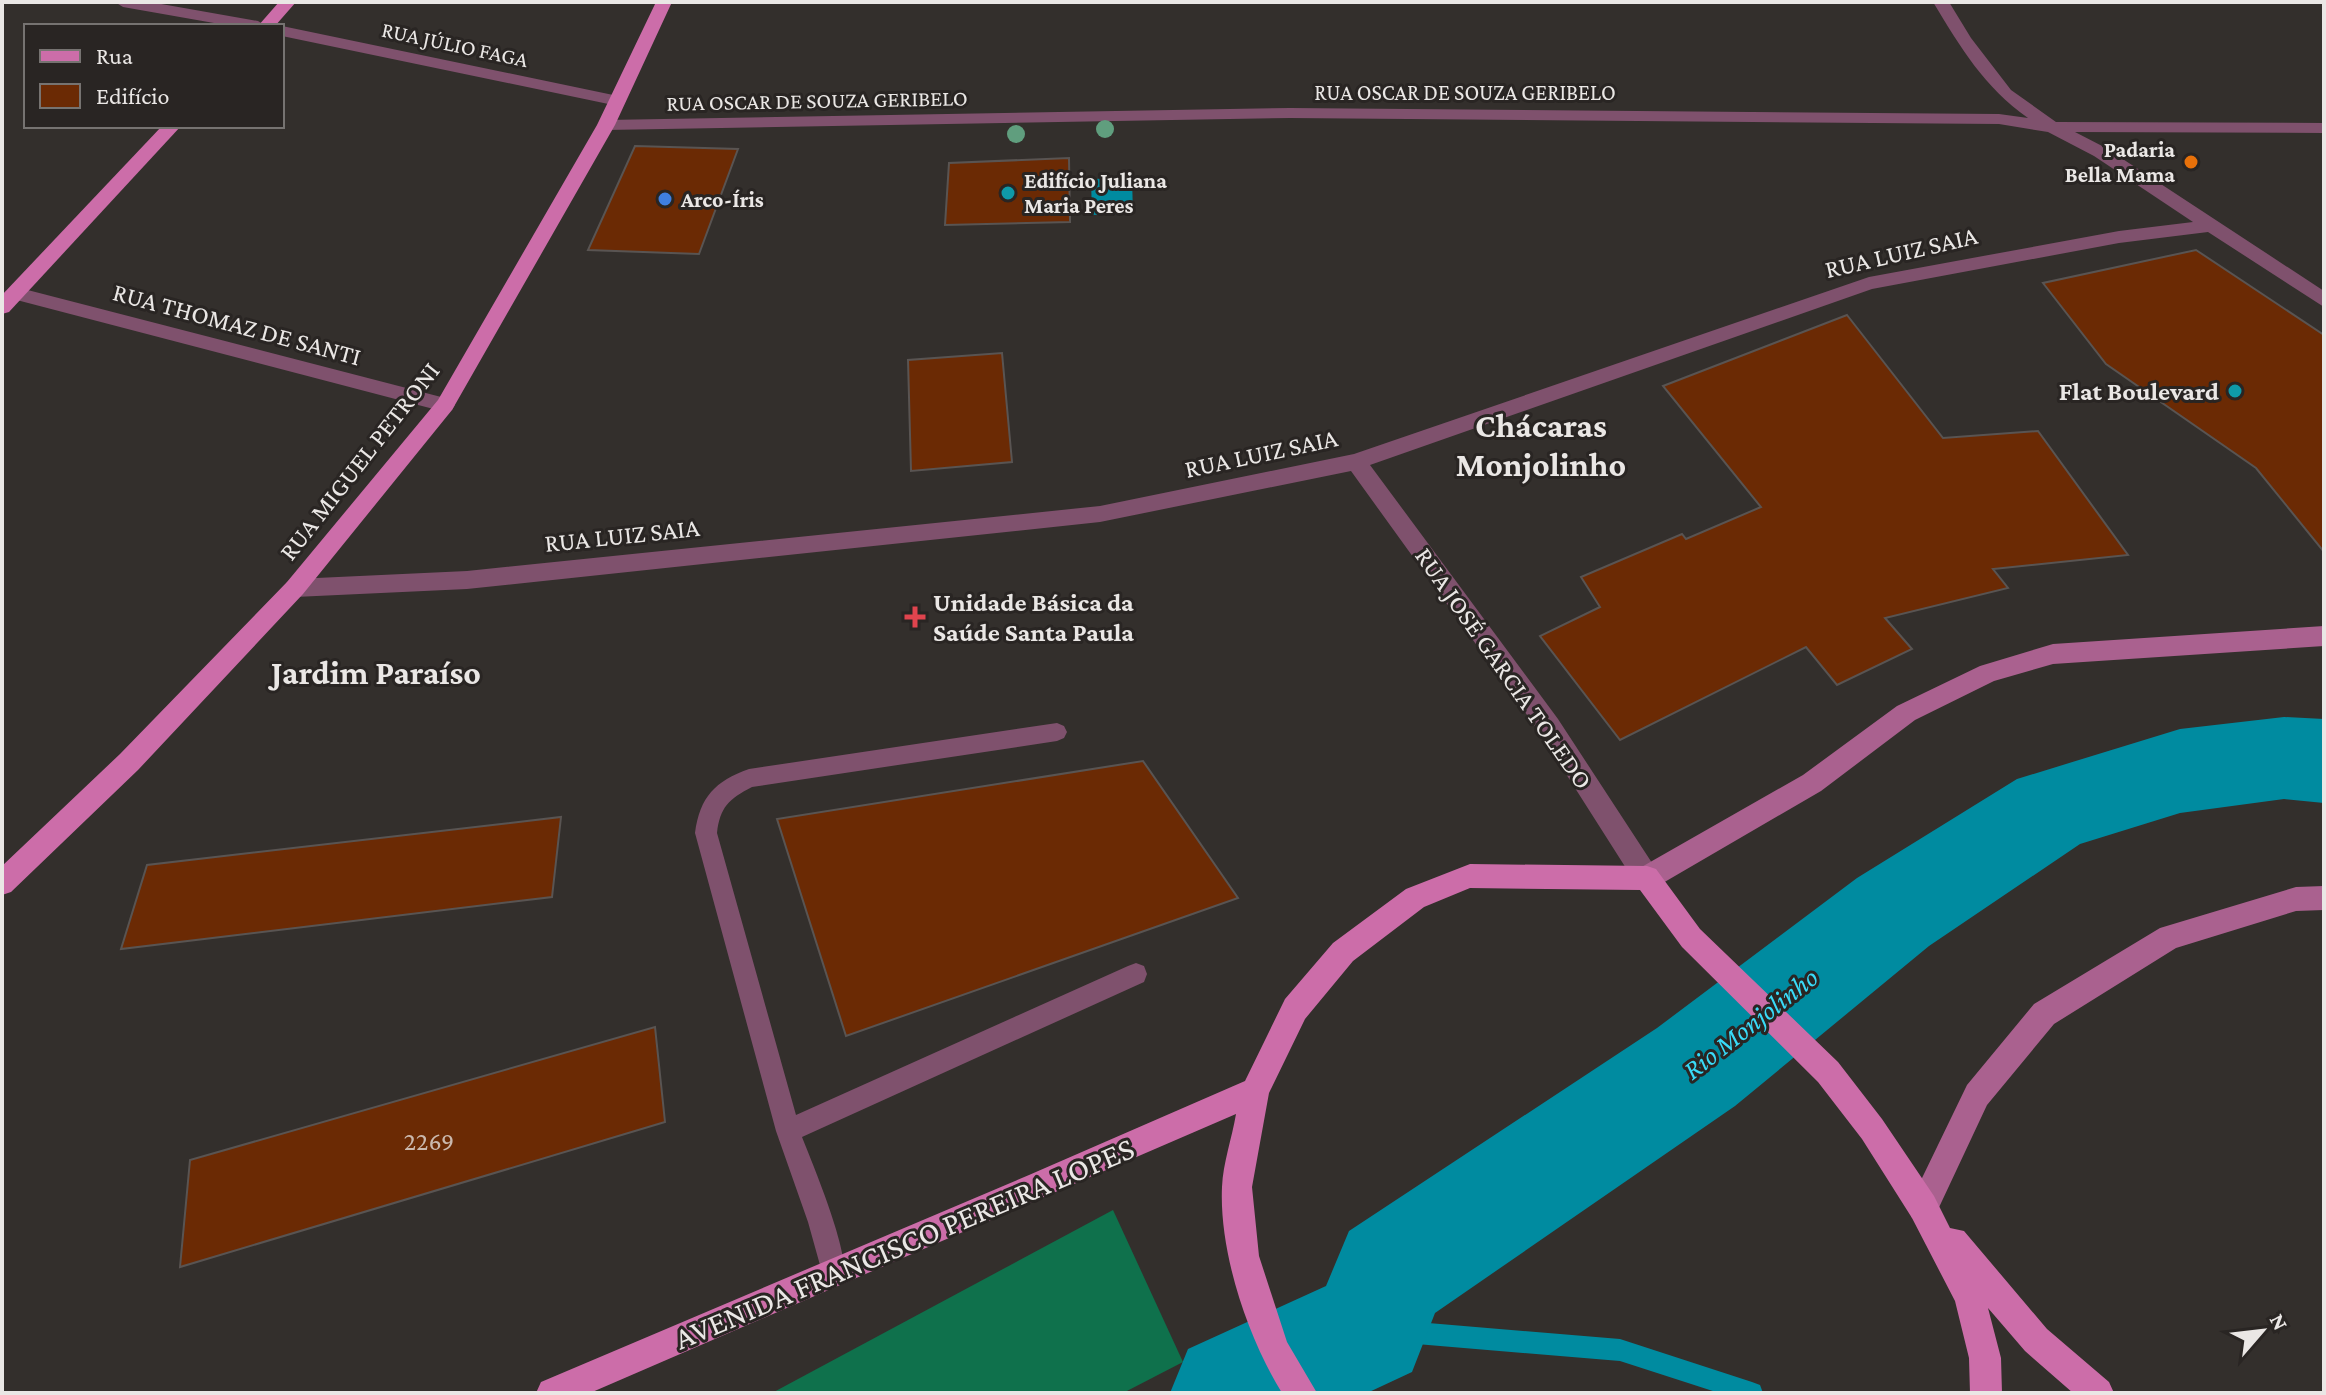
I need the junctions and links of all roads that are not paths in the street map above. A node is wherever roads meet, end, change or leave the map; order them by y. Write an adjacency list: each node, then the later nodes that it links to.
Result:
1 (123, 2): 5 (street)
2 (288, 2): 6 (main road)
3 (664, 2): 8 (main road, RUA MIGUEL PETRONI)
4 (1941, 2): 10 (street)
5 (247, 24)
6 (268, 24)
7 (284, 31): 8 (street, RUA JÚLIO FAGA)
8 (618, 101): 9 (main road, RUA MIGUEL PETRONI)
9 (606, 125): 10 (street, RUA OSCAR DE SOUZA GERIBELO); 16 (main road, RUA MIGUEL PETRONI)
10 (2052, 127): 12 (street, RUA OSCAR DE SOUZA GERIBELO); 13 (street)
11 (170, 128): 14 (main road)
12 (2324, 128)
13 (2209, 226): 15 (street); 17 (street, RUA LUIZ SAIA)
14 (9, 300): 16 (street, RUA THOMAZ DE SANTI)
15 (2324, 300)
16 (445, 405): 18 (main road, RUA MIGUEL PETRONI)
17 (1356, 462): 18 (street, RUA LUIZ SAIA); 21 (street, RUA JOSÉ GARCIA TOLEDO)
18 (295, 588): 22 (main road, RUA MIGUEL PETRONI)
19 (2324, 636): 21 (street)
20 (1057, 732): 26 (lane)
21 (1647, 878): 25 (main road); 27 (main road)
22 (2, 883)
23 (2324, 898): 27 (street)
24 (1136, 974): 26 (lane)
25 (1255, 1091): 28 (main road, AVENIDA FRANCISCO PEREIRA LOPES); 30 (main road)
26 (788, 1131): 28 (lane)
27 (1923, 1207): 31 (main road); 32 (main road)
28 (834, 1274): 29 (main road, AVENIDA FRANCISCO PEREIRA LOPES)
29 (552, 1393)
30 (1301, 1393)
31 (1986, 1393)
32 (2098, 1393)

